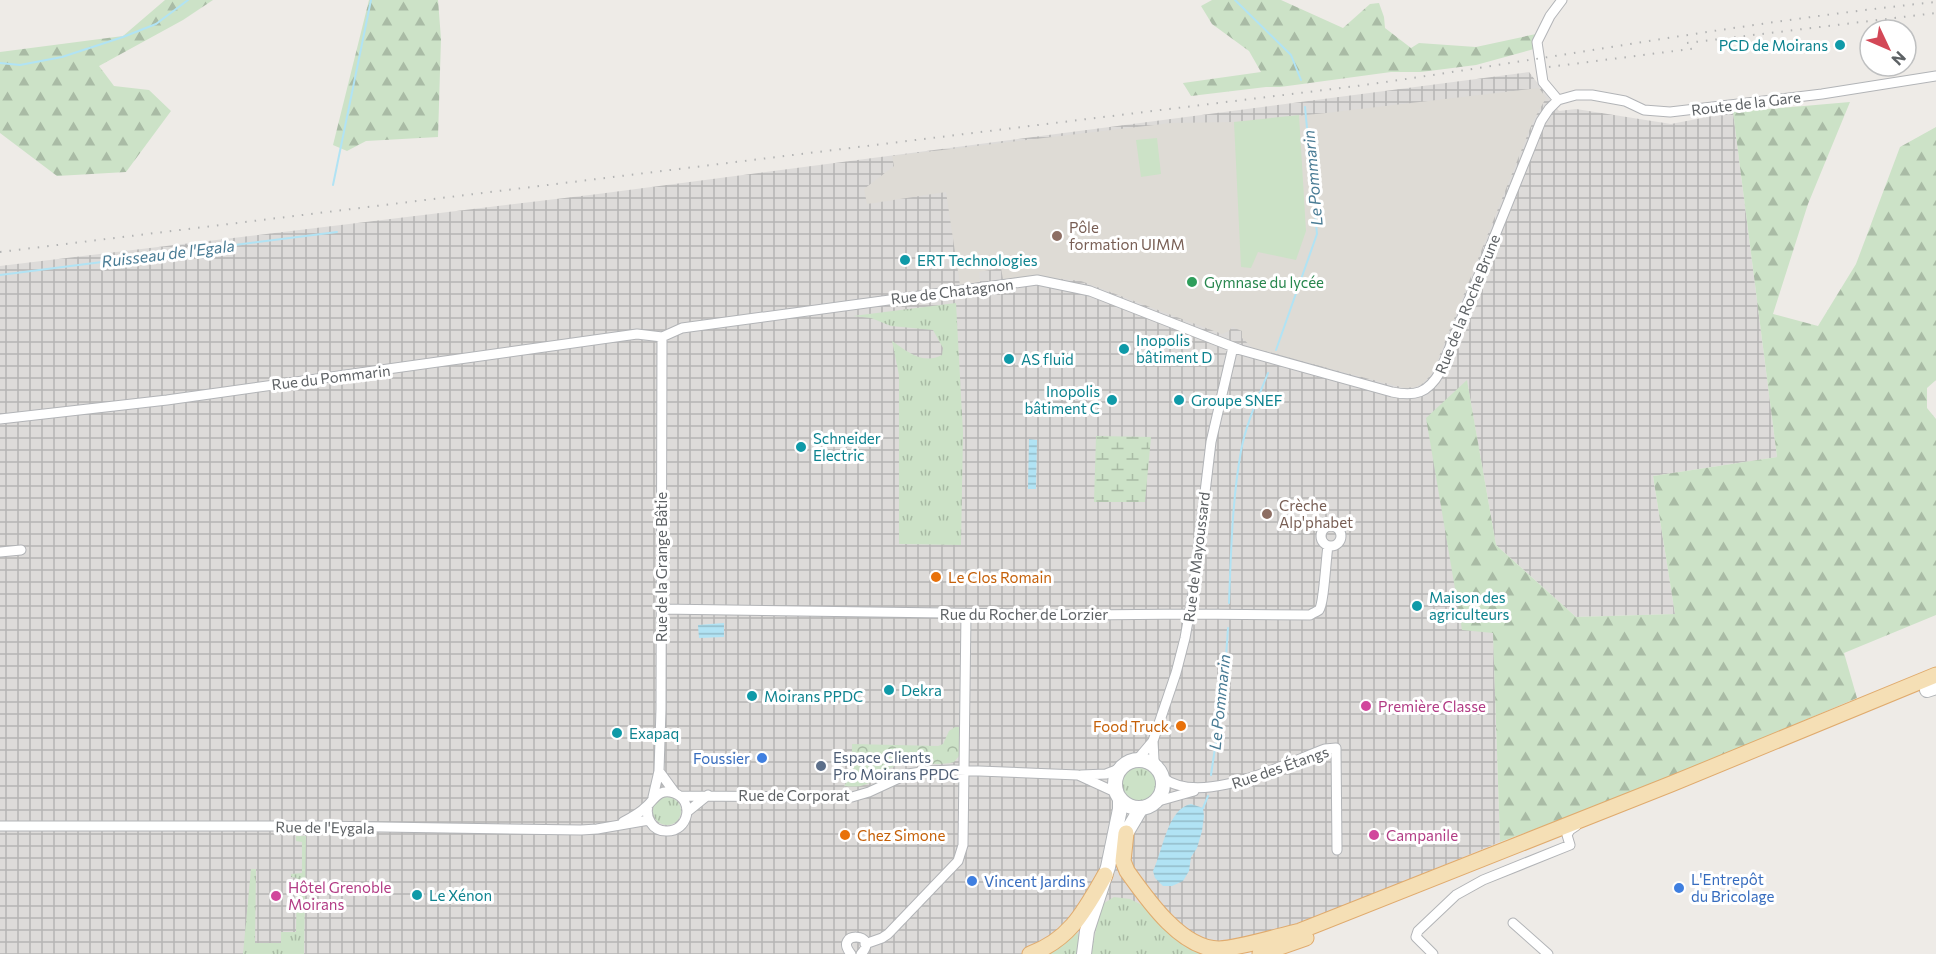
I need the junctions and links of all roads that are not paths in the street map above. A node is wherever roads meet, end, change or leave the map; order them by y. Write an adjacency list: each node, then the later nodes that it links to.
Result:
1 (1562, 0): 3 (street)
2 (1936, 76): 3 (street, Route de la Gare)
3 (1558, 100): 5 (street, Rue de la Roche Brune)
4 (662, 337): 5 (street, Rue de Chatagnon); 6 (street, Rue du Pommarin); 10 (street, Rue de la Grange Bâtie)
5 (1233, 347): 12 (street, Rue de Mayoussard)
6 (0, 419)
7 (1328, 546): 12 (street, Rue du Rocher de Lorzier)
8 (21, 550): 9 (street)
9 (0, 552)
10 (661, 609): 11 (street, Rue du Rocher de Lorzier); 19 (street, Rue de la Grange Bâtie)
11 (966, 614): 12 (street, Rue du Rocher de Lorzier); 18 (street)
12 (1190, 614): 15 (street, Rue de Mayoussard)
13 (1936, 675): 30 (main road)
14 (1933, 688): 35 (main road)
15 (1153, 741): 16 (street, Rue de Mayoussard); 20 (street)
16 (1137, 760): 17 (main road); 20 (main road)
17 (1119, 769): 21 (street); 25 (main road)
18 (965, 770): 21 (street, Rue de Corporat); 24 (street, Rue de Corporat); 40 (street)
19 (659, 771): 23 (street); 26 (street, Rue de la Grange Bâtie)
20 (1160, 773): 22 (street, Rue des Étangs); 27 (main road)
21 (1078, 775): 25 (street, Rue de Corporat)
22 (1202, 789): 27 (street); 36 (street, Rue des Étangs)
23 (678, 795): 24 (street, Rue de Corporat); 26 (street); 29 (street)
24 (708, 795): 29 (street)
25 (1118, 796): 28 (main road); 37 (main road)
26 (651, 801): 31 (street); 32 (street)
27 (1155, 802): 28 (main road)
28 (1141, 808): 34 (main road)
29 (687, 812): 31 (street)
30 (1591, 815): 35 (street); 39 (main road)
31 (649, 820): 32 (street, Rue de l'Eygala)
32 (616, 825): 33 (street, Rue de l'Eygala)
33 (0, 826)
34 (1126, 833): 37 (main road); 39 (main road)
35 (1567, 835): 39 (main road); 47 (street)
36 (1337, 850)
37 (1106, 871): 43 (main road); 44 (main road)
38 (1513, 923): 48 (street)
39 (1302, 935): 45 (main road); 46 (main road)
40 (865, 944): 41 (street); 42 (street)
41 (851, 954)
42 (861, 954)
43 (1030, 954)
44 (1084, 954)
45 (1229, 954)
46 (1260, 954)
47 (1433, 954)
48 (1548, 954)

